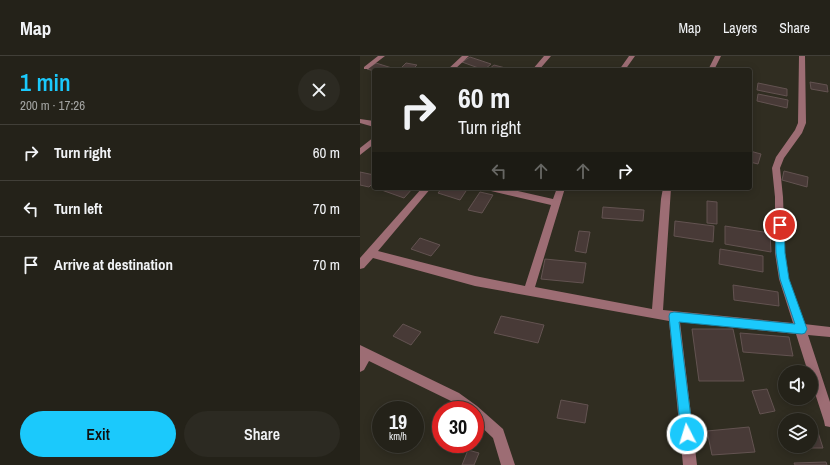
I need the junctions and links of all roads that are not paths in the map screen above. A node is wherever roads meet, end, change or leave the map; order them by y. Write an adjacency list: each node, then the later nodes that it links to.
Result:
1 (382, 56): 7 (street)
2 (466, 56): 8 (street)
3 (548, 56): 9 (street)
4 (632, 56): 10 (street)
5 (718, 56): 11 (street)
6 (802, 56): 26 (street)
7 (366, 68)
8 (452, 68)
9 (537, 68)
10 (623, 68)
11 (712, 68)
12 (360, 121): 13 (street)
13 (372, 124)
14 (372, 142): 15 (street)
15 (360, 152)
16 (425, 190): 21 (street)
17 (500, 190): 20 (street)
18 (560, 190): 20 (street)
19 (667, 190): 24 (street)
20 (556, 203): 23 (street)
21 (371, 253): 22 (street); 23 (street)
22 (360, 265)
23 (529, 290): 24 (street)
24 (657, 315): 25 (street)
25 (674, 316): 26 (street); 34 (street)
26 (802, 329): 27 (street); 32 (street)
27 (830, 332)
28 (363, 353): 29 (street); 30 (street)
29 (360, 366)
30 (461, 401)
31 (484, 421): 33 (street)
32 (830, 421)
33 (508, 465)
34 (690, 465)

